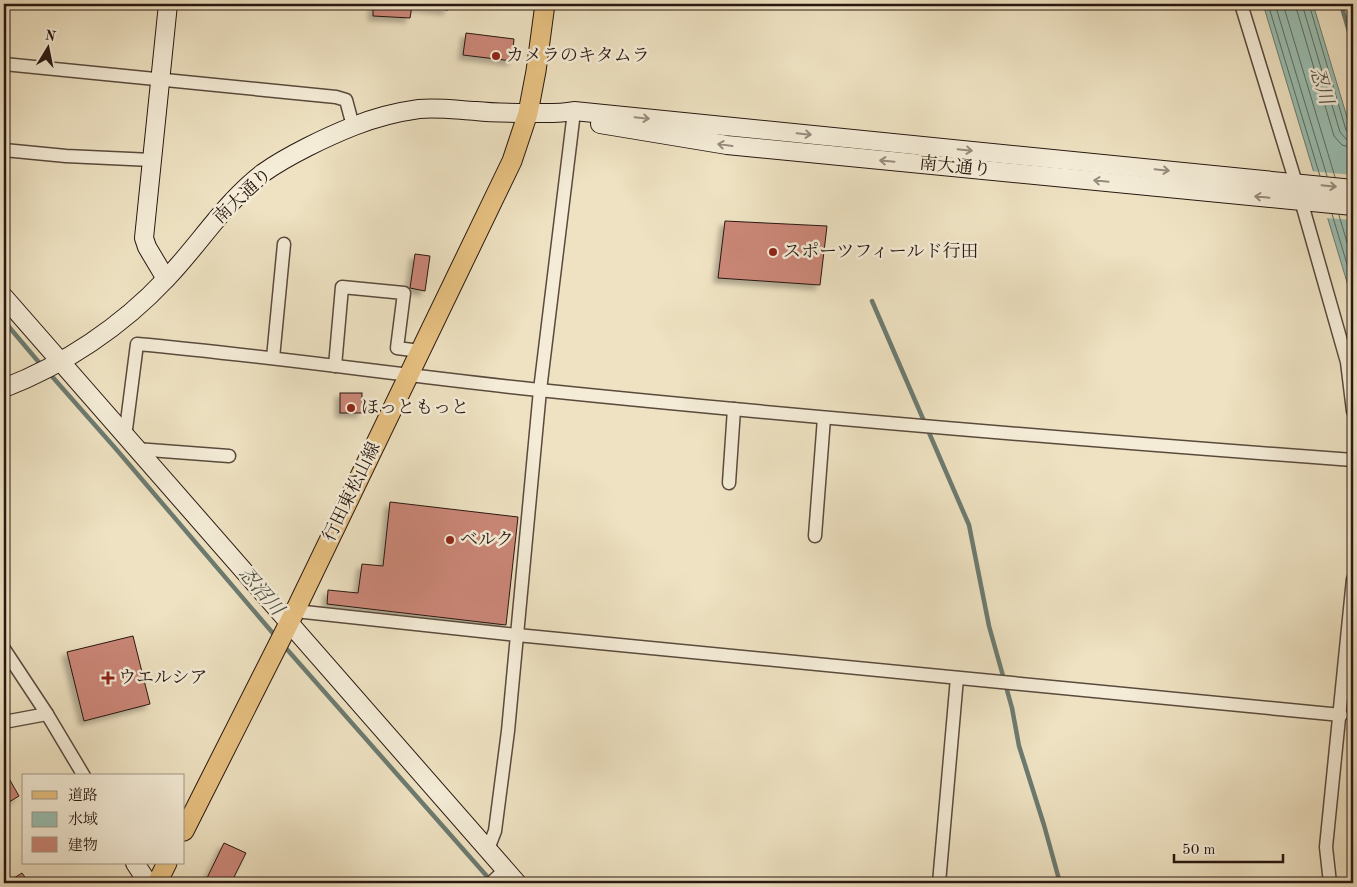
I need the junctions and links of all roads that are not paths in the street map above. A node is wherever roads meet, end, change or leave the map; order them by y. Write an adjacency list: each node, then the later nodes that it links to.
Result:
1 (168, 4): 5 (street)
2 (546, 4): 6 (main road, 行田東松山線)
3 (1241, 4): 11 (street)
4 (4, 64): 5 (street)
5 (160, 80): 8 (street); 10 (street)
6 (528, 113): 7 (street, 南大通り); 8 (street, 南大通り); 18 (main road, 行田東松山線)
7 (566, 117): 11 (street, 南大通り, one-way to 11); 13 (street, 南大通り, one-way to 7); 24 (street)
8 (353, 126): 16 (street, 南大通り)
9 (4, 150): 10 (street)
10 (152, 160): 16 (street)
11 (1301, 183): 12 (street, 南大通り, one-way to 12); 13 (street)
12 (1353, 189)
13 (1306, 202): 14 (street, 南大通り); 26 (street)
14 (1353, 206)
15 (284, 244): 19 (street)
16 (166, 279): 20 (street, 南大通り)
17 (4, 297): 20 (street)
18 (420, 351): 21 (street); 22 (main road, 行田東松山線)
19 (273, 358): 21 (street); 28 (street)
20 (60, 362): 23 (street, 南大通り); 28 (street)
21 (334, 366): 22 (street)
22 (408, 376): 24 (street); 34 (main road, 行田東松山線)
23 (4, 388)
24 (540, 390): 25 (street); 35 (street)
25 (734, 409): 27 (street); 31 (street)
26 (1353, 411)
27 (824, 418): 30 (street); 32 (street)
28 (130, 443): 29 (street); 34 (street)
29 (229, 456)
30 (1353, 460)
31 (729, 483)
32 (815, 536)
33 (1353, 579): 39 (street)
34 (292, 617): 35 (street); 42 (main road, 行田東松山線); 43 (street)
35 (517, 635): 37 (street); 43 (street)
36 (4, 649): 38 (street)
37 (957, 678): 39 (street); 51 (street)
38 (47, 714): 40 (street); 41 (street)
39 (1340, 715): 52 (street)
40 (4, 722)
41 (83, 774)
42 (185, 829)
43 (488, 849): 46 (street)
44 (136, 864): 47 (street)
45 (166, 864): 48 (main road)
46 (505, 870): 49 (street); 50 (street)
47 (148, 883)
48 (157, 883)
49 (491, 883)
50 (517, 883)
51 (939, 883)
52 (1330, 883)

